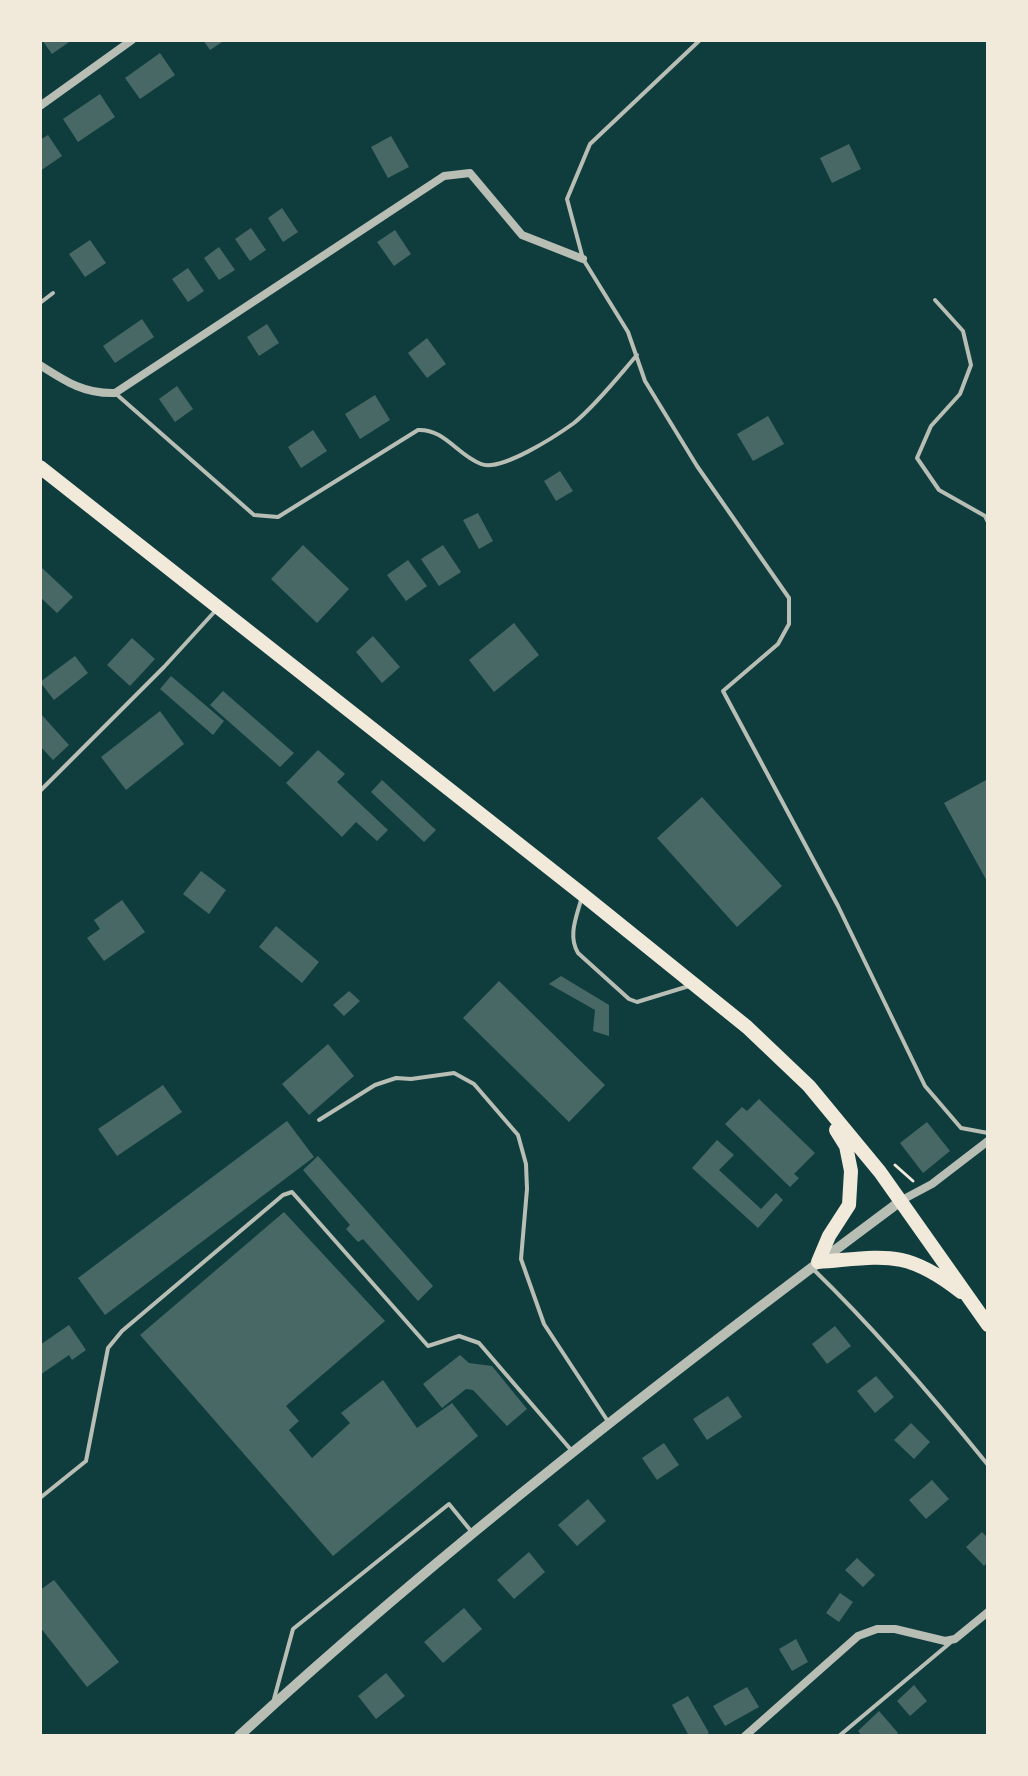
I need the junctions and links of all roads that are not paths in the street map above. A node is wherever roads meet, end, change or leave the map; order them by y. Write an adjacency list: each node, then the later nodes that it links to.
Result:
1 (132, 40): 3 (street)
2 (700, 40): 4 (lane)
3 (40, 106)
4 (583, 259): 8 (lane); 10 (street)
5 (53, 293): 7 (lane)
6 (935, 300): 12 (lane)
7 (40, 303)
8 (637, 355): 10 (lane); 19 (lane)
9 (40, 365): 10 (street)
10 (115, 393)
11 (41, 470): 13 (highway)
12 (988, 522)
13 (219, 607): 14 (lane); 15 (highway)
14 (40, 791)
15 (582, 894): 16 (highway); 16 (lane)
16 (696, 984): 17 (highway)
17 (809, 1086): 21 (highway); 22 (highway)
18 (319, 1120): 25 (lane)
19 (988, 1133)
20 (988, 1141): 21 (street)
21 (902, 1200): 22 (street); 23 (highway)
22 (815, 1265): 23 (highway); 25 (street); 27 (lane)
23 (973, 1302): 24 (highway)
24 (988, 1325)
25 (609, 1423): 26 (street)
26 (572, 1451): 28 (lane); 29 (street)
27 (988, 1465)
28 (40, 1498)
29 (472, 1533): 32 (street); 32 (lane)
30 (988, 1612): 31 (street)
31 (955, 1639): 34 (street); 35 (lane)
32 (272, 1705): 33 (street)
33 (239, 1736)
34 (745, 1736)
35 (839, 1736)

